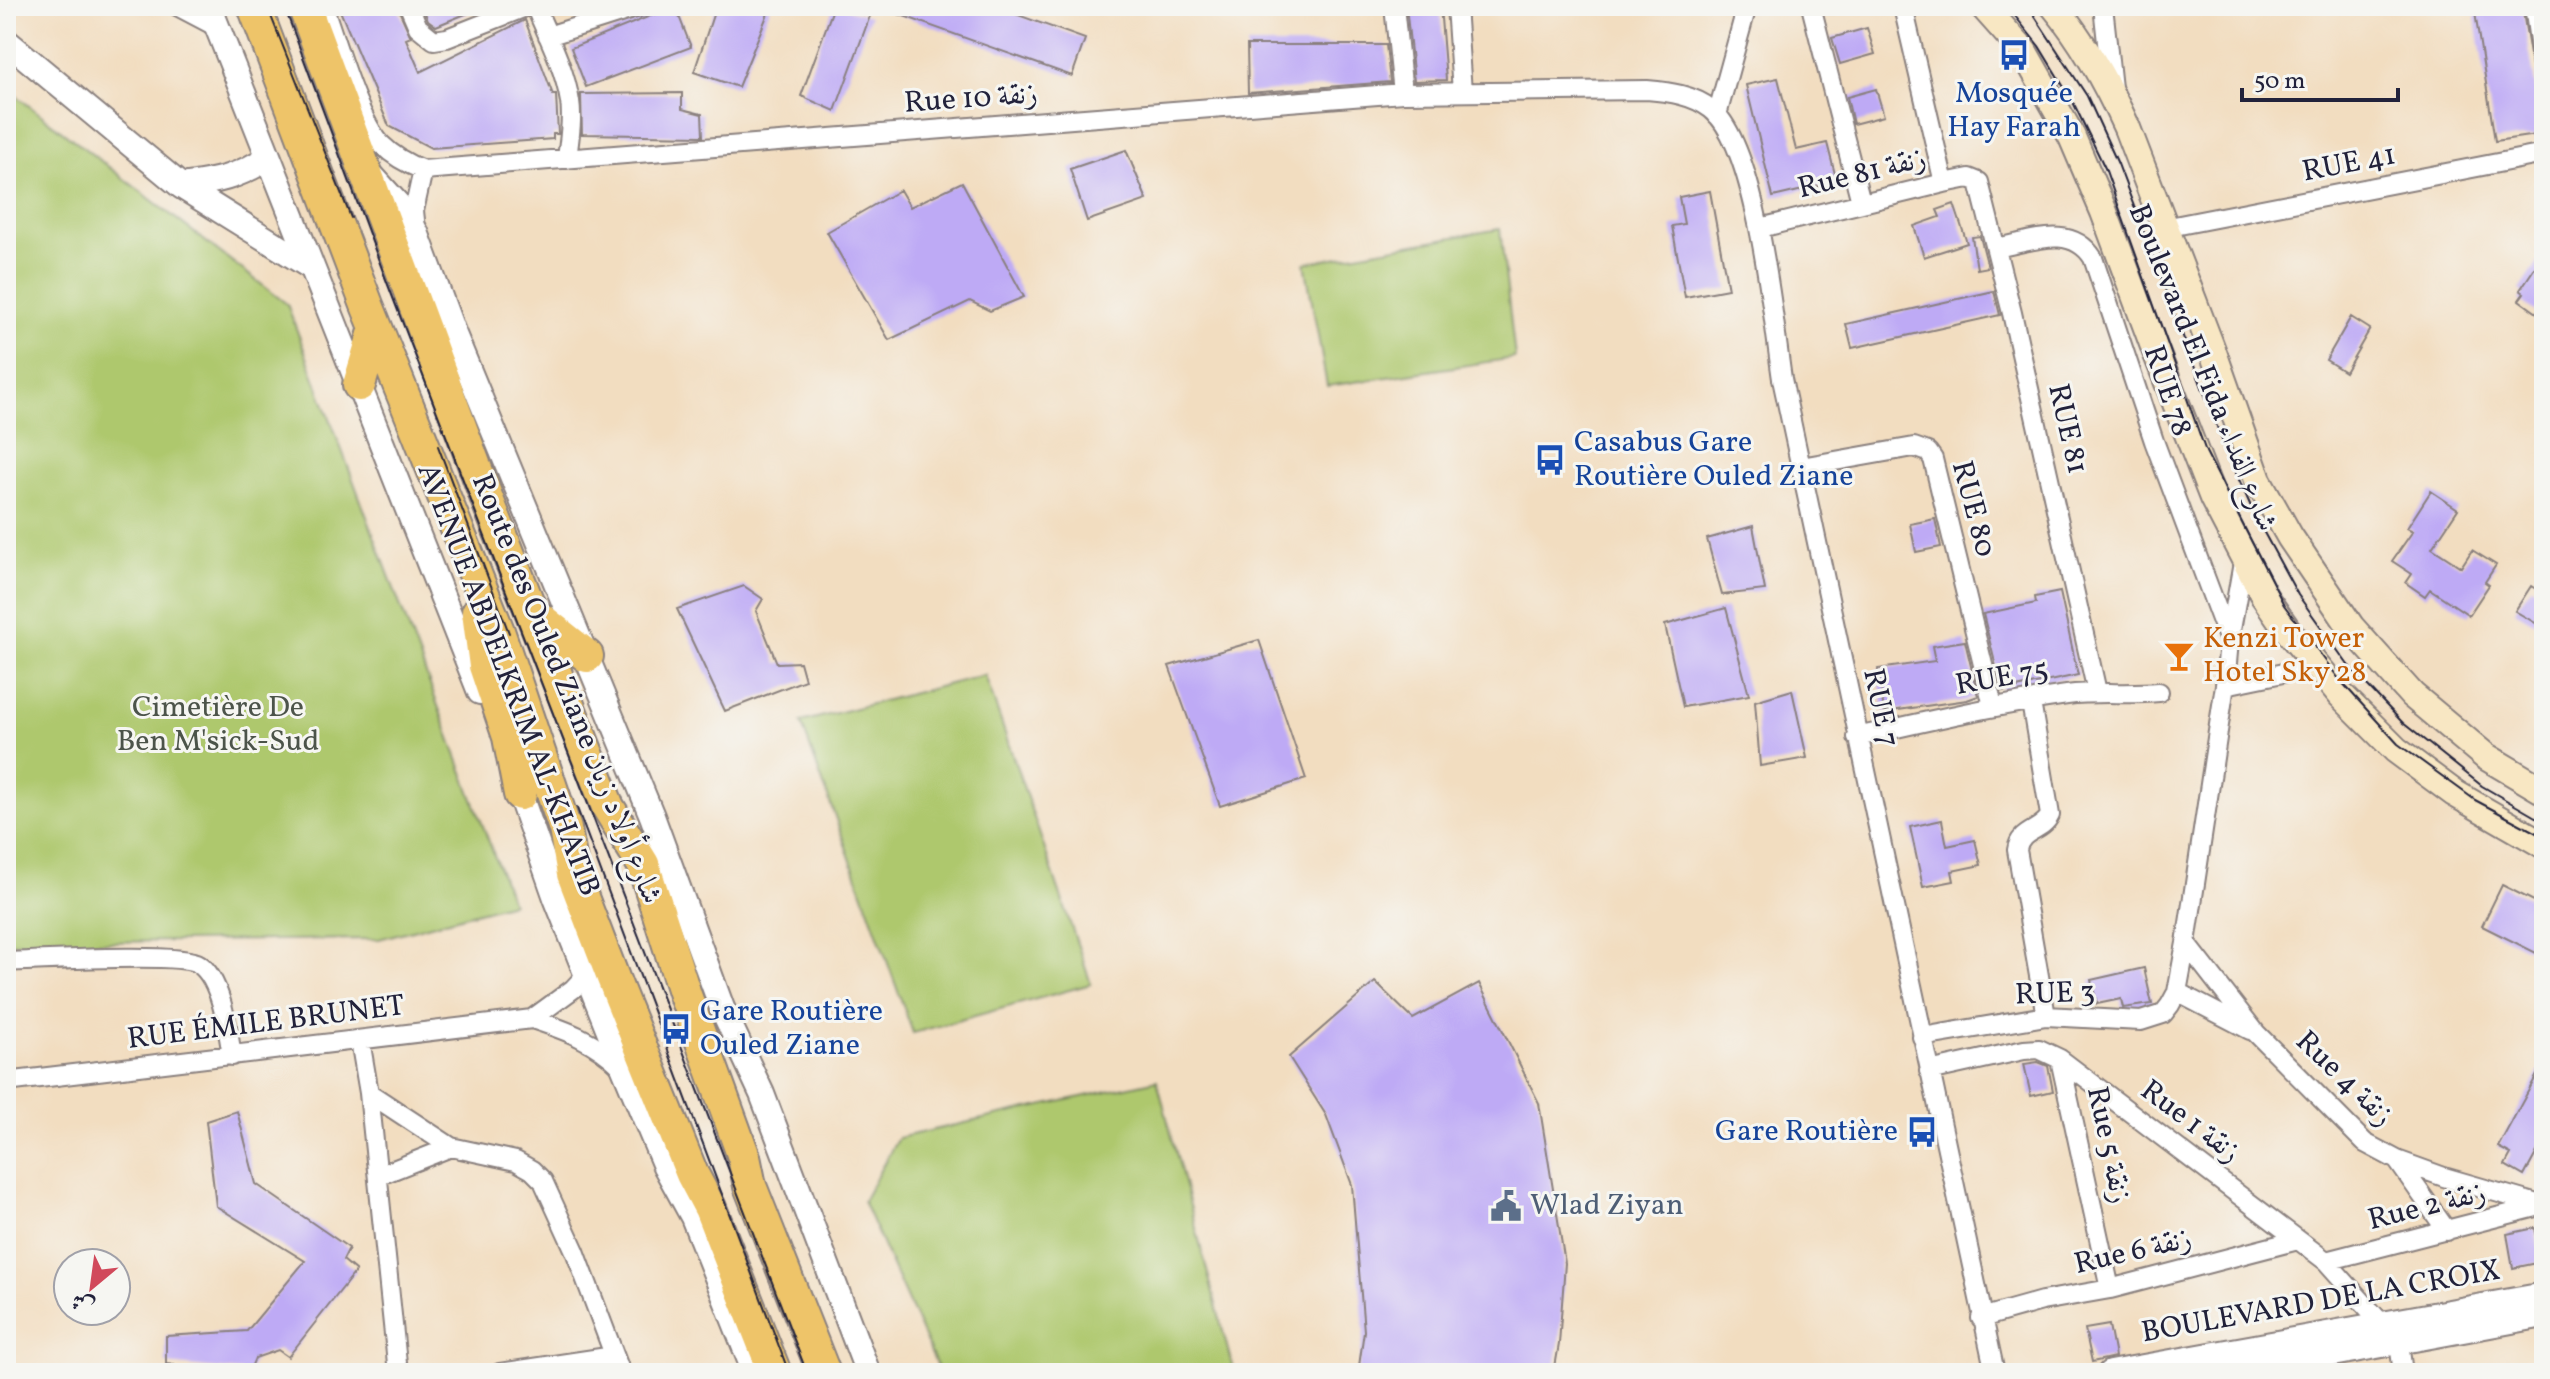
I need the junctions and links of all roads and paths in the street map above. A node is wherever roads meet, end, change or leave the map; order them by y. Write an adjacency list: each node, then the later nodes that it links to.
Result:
1 (177, 6): 18 (street)
2 (254, 6): 40 (highway, Route des Ouled Ziane شارع أولاد زيان)
3 (304, 6): 29 (highway, Route des Ouled Ziane شارع أولاد زيان)
4 (323, 6): 30 (street)
5 (409, 6): 6 (street)
6 (528, 6)
7 (535, 6): 19 (street)
8 (642, 6): 19 (street)
9 (1394, 6): 23 (street)
10 (1456, 6): 22 (street)
11 (1747, 6): 25 (street)
12 (1811, 6): 34 (street)
13 (1983, 6): 43 (main road, Boulevard El Fida شارع الفداء)
14 (2054, 6): 24 (main road, Boulevard El Fida شارع الفداء)
15 (2103, 6): 24 (street)
16 (2534, 6): 21 (street)
17 (1904, 11): 32 (street)
18 (213, 16): 27 (street, AVENUE ABDELKRIM AL-KHATIB)
19 (548, 36): 28 (street)
20 (6, 41): 33 (street)
21 (2544, 77)
22 (1462, 92): 23 (street, Rue 10 زنقة); 25 (street, Rue 10 زنقة)
23 (1403, 93): 28 (street, Rue 10 زنقة)
24 (2113, 98): 36 (main road, Boulevard El Fida شارع الفداء)
25 (1717, 115): 35 (street, RUE 7)
26 (2544, 154): 36 (street, RUE 41)
27 (268, 157): 33 (street); 39 (street, AVENUE ABDELKRIM AL-KHATIB)
28 (567, 159): 30 (street, Rue 10 زنقة)
29 (360, 161): 37 (street); 47 (highway, Route des Ouled Ziane شارع أولاد زيان)
30 (423, 170): 37 (street)
31 (1977, 179): 32 (street, Rue 81 زنقة); 38 (street, RUE 81)
32 (1944, 183): 34 (street, Rue 81 زنقة)
33 (181, 186): 39 (street)
34 (1861, 202): 35 (street, Rue 81 زنقة)
35 (1760, 228): 42 (street, RUE 7)
36 (2164, 228): 57 (main road, Boulevard El Fida شارع الفداء)
37 (416, 232): 49 (street)
38 (1996, 248): 44 (street, RUE 78); 52 (street, RUE 81)
39 (311, 267): 41 (street, AVENUE ABDELKRIM AL-KHATIB)
40 (376, 328): 41 (highway); 46 (highway, Route des Ouled Ziane شارع أولاد زيان)
41 (359, 385): 58 (street, AVENUE ABDELKRIM AL-KHATIB)
42 (1801, 467): 55 (street, RUE 80); 56 (street, RUE 7)
43 (2213, 498): 44 (street); 45 (main road, Boulevard El Fida شارع الفداء)
44 (2181, 513): 48 (street, RUE 78)
45 (2244, 557): 48 (street, RUE 78); 50 (main road, Boulevard El Fida شارع الفداء)
46 (476, 573): 58 (highway); 77 (highway, Route des Ouled Ziane شارع أولاد زيان)
47 (532, 612): 49 (highway); 94 (highway, Route des Ouled Ziane شارع أولاد زيان)
48 (2229, 641): 51 (street, RUE 78)
49 (587, 656): 95 (street)
50 (2317, 666): 51 (street); 59 (main road, Boulevard El Fida شارع الفداء)
51 (2225, 685): 60 (street, RUE 78)
52 (2097, 692): 53 (street, RUE 75); 54 (street, RUE 75)
53 (2159, 692)
54 (2031, 702): 55 (street, RUE 75); 64 (street)
55 (1993, 706): 56 (street, RUE 75)
56 (1857, 737): 67 (street, RUE 7)
57 (2544, 791)
58 (520, 794): 62 (street, AVENUE ABDELKRIM AL-KHATIB)
59 (2544, 845)
60 (2186, 943): 63 (street, RUE 78); 66 (street, Rue 4 زنقة)
61 (6, 962): 69 (street)
62 (587, 974): 65 (street, RUE ÉMILE BRUNET); 71 (street, AVENUE ABDELKRIM AL-KHATIB)
63 (2177, 992): 64 (street, RUE 3); 66 (street, Rue 4 زنقة)
64 (2046, 1016): 67 (street, RUE 3)
65 (532, 1019): 68 (street, RUE ÉMILE BRUNET); 71 (street, RUE ÉMILE BRUNET)
66 (2256, 1033): 76 (street, Rue 4 زنقة)
67 (1922, 1037): 72 (street, RUE 7)
68 (360, 1040): 69 (street, RUE ÉMILE BRUNET); 74 (street)
69 (232, 1056): 73 (street, RUE ÉMILE BRUNET)
70 (2060, 1059): 72 (street, Rue 1 زنقة); 81 (street, Rue 1 زنقة); 83 (street, Rue 5 زنقة)
71 (624, 1068): 77 (street, AVENUE ABDELKRIM AL-KHATIB)
72 (1929, 1071): 86 (street, RUE 7)
73 (6, 1082)
74 (369, 1093): 75 (street); 78 (street)
75 (451, 1147): 78 (street); 88 (street)
76 (2397, 1160): 79 (street, Rue 4 زنقة); 80 (street, Rue 4 زنقة)
77 (678, 1170): 92 (street, AVENUE ABDELKRIM AL-KHATIB); 93 (highway, Route des Ouled Ziane شارع أولاد زيان)
78 (378, 1176): 90 (street)
79 (2543, 1206): 80 (street, Rue 2 زنقة)
80 (2447, 1231): 82 (street, Rue 2 زنقة)
81 (2298, 1240): 82 (street, Rue 1 زنقة); 83 (street, Rue 6 زنقة)
82 (2326, 1261): 87 (street, Rue 1 زنقة)
83 (2110, 1289): 86 (street, Rue 6 زنقة)
84 (2544, 1295): 87 (street, BOULEVARD DE LA CROIX)
85 (2544, 1315): 87 (street, BOULEVARD DE LA CROIX)
86 (1981, 1318): 96 (street, RUE 7)
87 (2390, 1334): 89 (street, BOULEVARD DE LA CROIX); 97 (street, BOULEVARD DE LA CROIX); 99 (street)
88 (618, 1364): 91 (street)
89 (2322, 1365): 98 (street, BOULEVARD DE LA CROIX)
90 (398, 1373)
91 (500, 1373)
92 (755, 1373)
93 (775, 1373)
94 (824, 1373)
95 (868, 1373)
96 (1995, 1373)
97 (2110, 1373)
98 (2232, 1373)
99 (2403, 1373)

